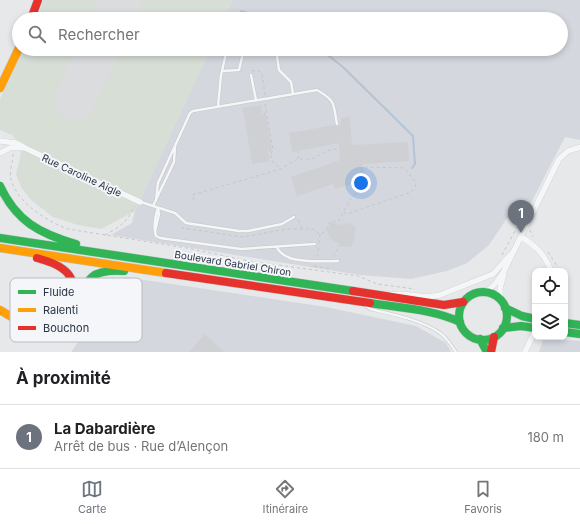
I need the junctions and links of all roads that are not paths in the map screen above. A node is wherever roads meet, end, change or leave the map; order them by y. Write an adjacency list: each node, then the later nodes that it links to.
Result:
1 (38, 0): 2 (main road)
2 (34, 12)
3 (15, 56): 9 (main road)
4 (226, 56): 7 (lane)
5 (242, 56): 7 (lane)
6 (277, 56): 10 (lane)
7 (222, 71): 12 (lane)
8 (251, 75): 11 (lane)
9 (0, 88)
10 (293, 94): 11 (lane); 13 (lane)
11 (256, 100): 12 (lane)
12 (218, 106): 15 (lane)
13 (337, 124)
14 (0, 141): 17 (street, Rue Caroline Aigle)
15 (176, 144): 20 (lane); 20 (lane)
16 (580, 147): 25 (street)
17 (25, 148): 18 (street, Rue Caroline Aigle); 21 (street, Rue Caroline Aigle)
18 (0, 153)
19 (0, 186): 31 (main road)
20 (156, 200): 22 (lane)
21 (138, 201): 22 (lane)
22 (153, 206): 23 (lane)
23 (158, 208): 24 (lane); 28 (lane)
24 (294, 218)
25 (521, 237): 32 (street); 34 (street)
26 (0, 238): 31 (main road, Boulevard Gabriel Chiron)
27 (315, 244): 28 (lane)
28 (277, 246): 33 (lane)
29 (0, 248): 35 (main road, Boulevard Gabriel Chiron)
30 (0, 251): 37 (main road)
31 (99, 252): 40 (main road, Boulevard Gabriel Chiron)
32 (513, 253): 36 (street); 40 (street)
33 (338, 261)
34 (550, 268)
35 (151, 271): 38 (main road); 42 (main road, Boulevard Gabriel Chiron)
36 (504, 271): 39 (street); 41 (street)
37 (71, 278)
38 (91, 278)
39 (486, 292): 41 (main road); 43 (main road)
40 (388, 296): 43 (main road, Boulevard Gabriel Chiron)
41 (500, 300): 44 (main road)
42 (361, 302): 48 (main road, Boulevard Gabriel Chiron); 58 (lane)
43 (463, 302): 48 (main road)
44 (505, 308): 47 (main road); 51 (main road)
45 (0, 310): 46 (main road)
46 (10, 316)
47 (532, 318)
48 (460, 322): 57 (main road)
49 (568, 323): 50 (main road)
50 (580, 325)
51 (503, 328): 52 (main road); 55 (main road)
52 (532, 329)
53 (568, 332): 54 (main road)
54 (580, 334)
55 (494, 336): 57 (main road); 60 (main road)
56 (532, 338): 61 (street)
57 (480, 339): 59 (main road)
58 (456, 352)
59 (487, 352)
60 (490, 352)
61 (525, 352)

